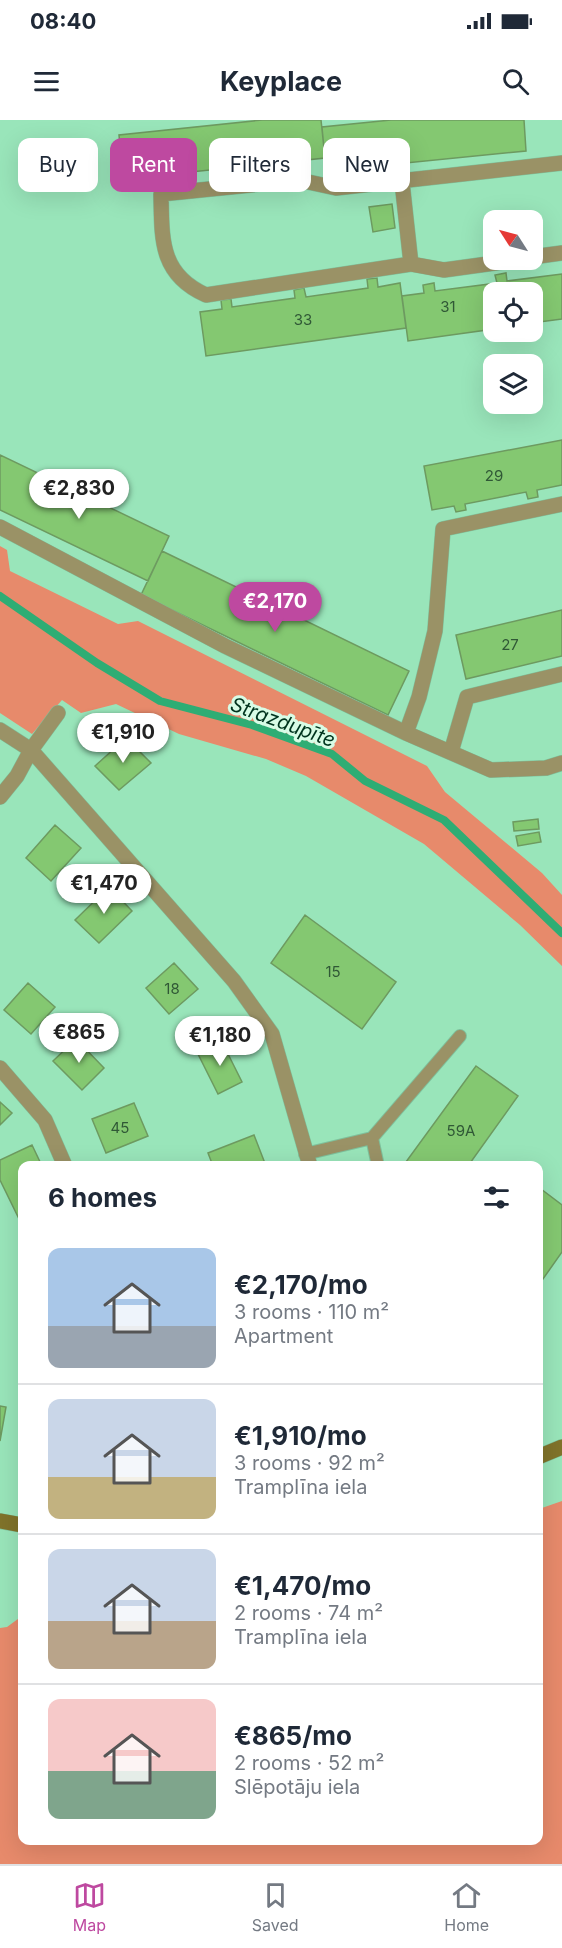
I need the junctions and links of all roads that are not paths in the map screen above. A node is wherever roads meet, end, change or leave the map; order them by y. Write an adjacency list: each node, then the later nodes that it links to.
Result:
1 (562, 163): 2 (street)
2 (410, 181)
3 (323, 185): 7 (street)
4 (403, 192): 7 (street)
5 (562, 253): 6 (street)
6 (543, 256)
7 (411, 264): 8 (street)
8 (483, 265)
9 (562, 504): 14 (street)
10 (0, 527): 14 (street)
11 (562, 674): 16 (street)
12 (57, 713): 15 (street)
13 (0, 730): 15 (street)
14 (406, 733): 16 (street)
15 (31, 750): 18 (street); 22 (street)
16 (451, 752): 17 (street)
17 (562, 763)
18 (0, 797)
19 (460, 1036): 21 (lane)
20 (0, 1068): 23 (street)
21 (372, 1138): 22 (lane); 24 (lane)
22 (308, 1160)
23 (63, 1161)
24 (377, 1161)
25 (562, 1447): 26 (street)
26 (543, 1456)
27 (0, 1521): 28 (street)
28 (18, 1524)

